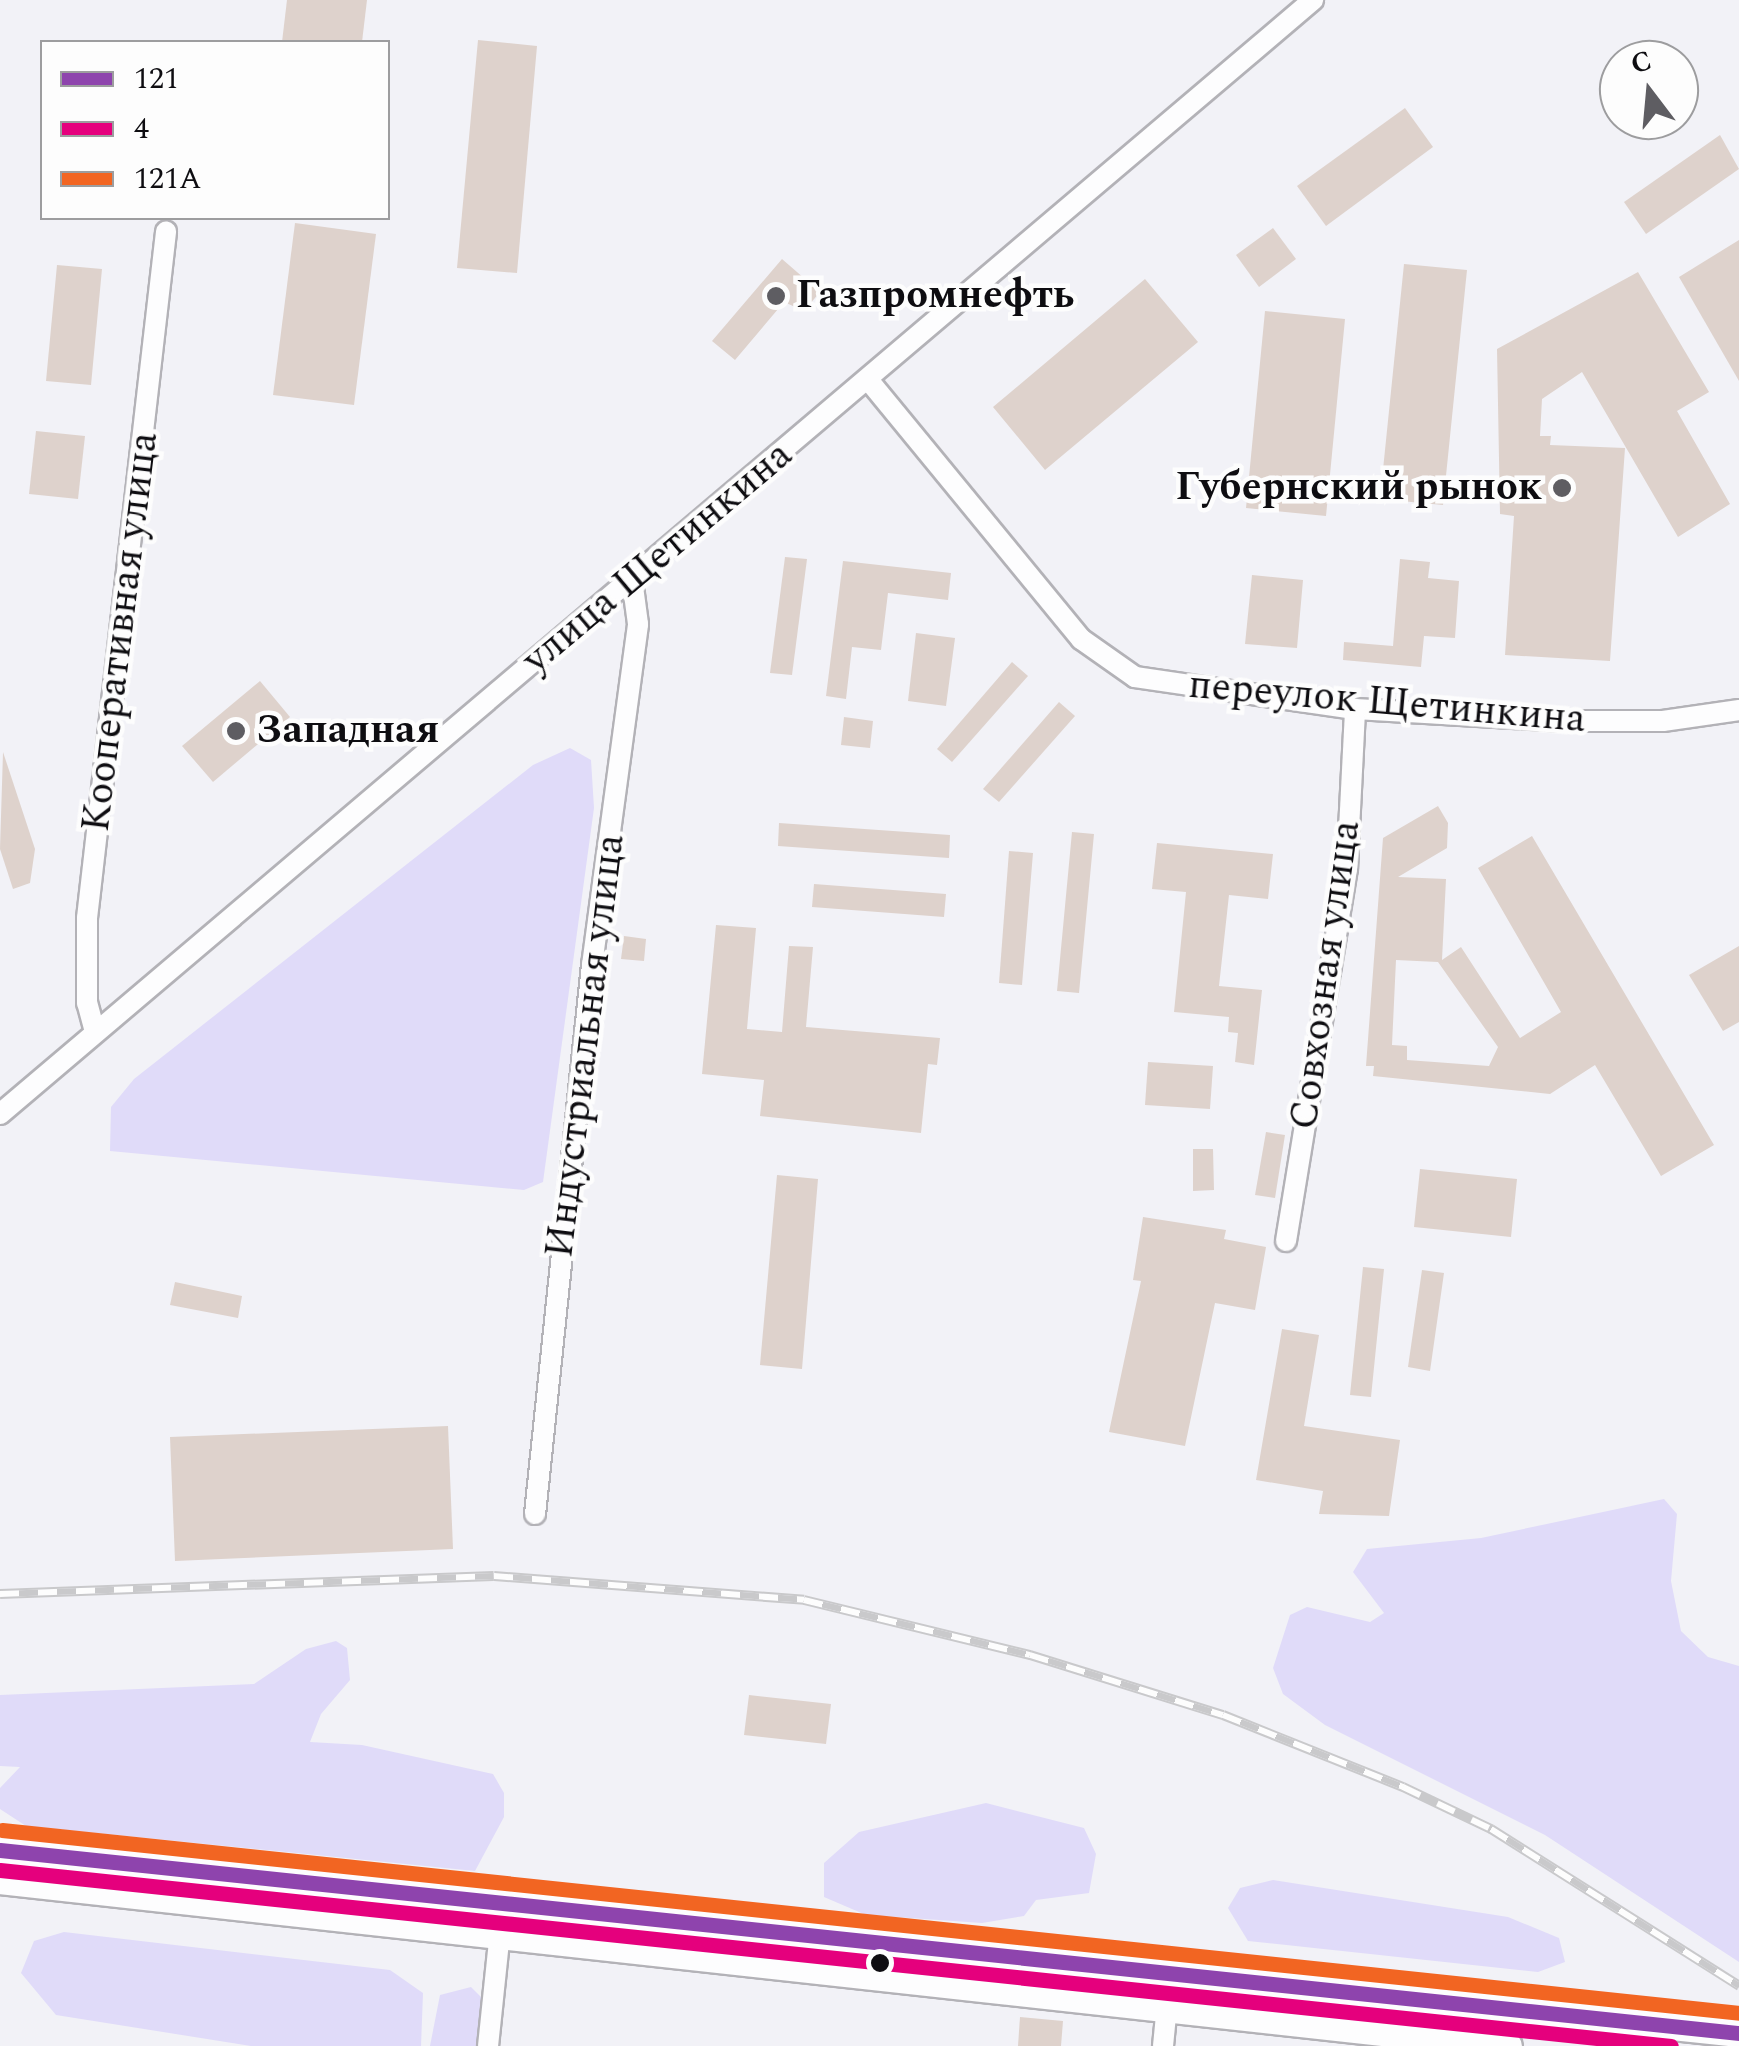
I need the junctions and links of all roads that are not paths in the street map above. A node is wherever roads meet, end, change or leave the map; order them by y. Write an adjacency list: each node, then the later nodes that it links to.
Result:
1 (1313, 0): 3 (street, улица Щетинкина)
2 (166, 232): 7 (street, Кооперативная улица)
3 (870, 382): 4 (street, улица Щетинкина); 5 (street, переулок Щетинкина)
4 (632, 579): 7 (street, улица Щетинкина); 10 (street, Индустриальная улица)
5 (1355, 709): 6 (street, переулок Щетинкина); 9 (street, Совхозная улица)
6 (1739, 710)
7 (95, 1032): 8 (street, улица Щетинкина)
8 (0, 1114)
9 (1286, 1240)
10 (535, 1514)
11 (0, 1850): 13 (main road)
12 (0, 1880): 14 (main road)
13 (503, 1903): 14 (street); 15 (main road)
14 (499, 1936): 16 (main road); 18 (street)
15 (1170, 1975): 16 (street); 17 (main road)
16 (1167, 2010): 19 (street); 20 (main road)
17 (1739, 2034)
18 (488, 2046)
19 (1164, 2046)
20 (1508, 2046)

